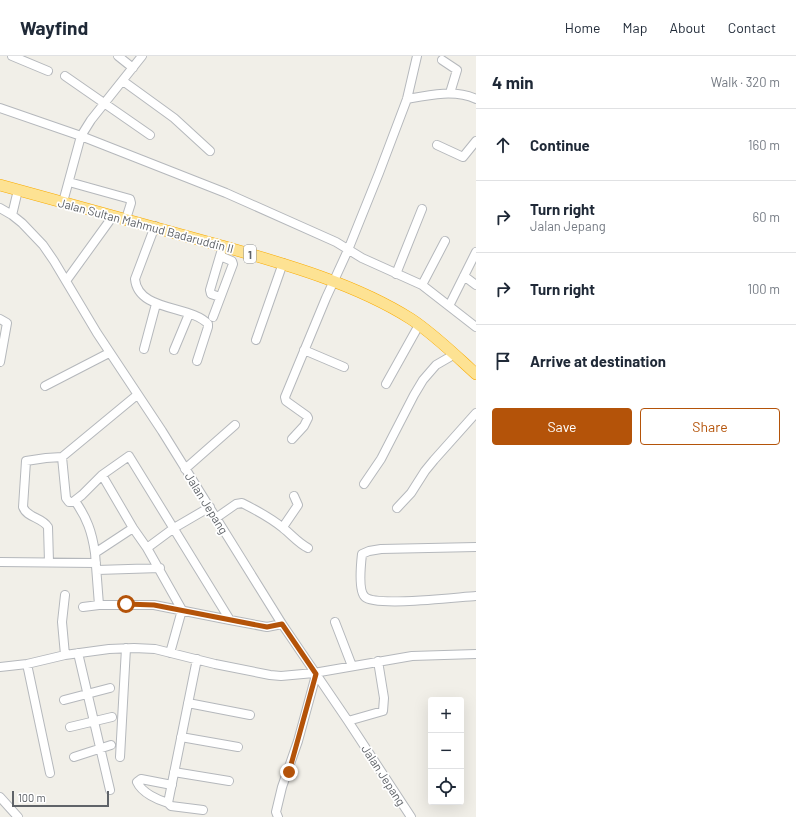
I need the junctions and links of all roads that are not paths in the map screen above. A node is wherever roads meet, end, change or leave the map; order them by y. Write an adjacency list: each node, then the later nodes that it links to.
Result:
1 (12, 56): 7 (street)
2 (118, 56): 6 (street)
3 (142, 56): 6 (street)
4 (417, 56): 11 (street)
5 (442, 60): 10 (street)
6 (133, 68): 9 (street)
7 (48, 71)
8 (65, 76): 13 (street)
9 (123, 81): 13 (street); 19 (street)
10 (450, 93): 11 (street); 12 (street)
11 (406, 99): 31 (street)
12 (476, 99)
13 (105, 103): 15 (street); 16 (street)
14 (0, 108): 16 (street)
15 (150, 135)
16 (80, 136): 20 (street); 31 (street)
17 (476, 141): 18 (street)
18 (437, 145)
19 (210, 151)
20 (69, 182): 23 (street); 28 (street)
21 (0, 186): 22 (highway, Jalan Sultan Mahmud Badaruddin II / 1)
22 (18, 190): 23 (highway, Jalan Sultan Mahmud Badaruddin II / 1); 26 (street)
23 (63, 202): 27 (highway, Jalan Sultan Mahmud Badaruddin II / 1)
24 (0, 208): 26 (street, Jalan Jepang)
25 (422, 209): 35 (street)
26 (12, 215): 37 (street, Jalan Jepang)
27 (113, 216): 28 (highway, Jalan Sultan Mahmud Badaruddin II / 1); 37 (street)
28 (126, 219): 29 (highway, Jalan Sultan Mahmud Badaruddin II / 1)
29 (156, 226): 32 (highway, Jalan Sultan Mahmud Badaruddin II / 1); 42 (street)
30 (445, 241): 39 (street)
31 (348, 250): 35 (street); 38 (street)
32 (221, 251): 34 (highway, Jalan Sultan Mahmud Badaruddin II / 1); 41 (street); 41 (street)
33 (476, 252): 36 (street)
34 (283, 263): 38 (highway, Jalan Sultan Mahmud Badaruddin II / 1); 49 (street)
35 (396, 274): 39 (street)
36 (464, 276): 40 (street); 43 (street)
37 (66, 281): 53 (street, Jalan Jepang)
38 (333, 282): 47 (highway, Jalan Sultan Mahmud Badaruddin II / 1); 52 (street)
39 (422, 285): 43 (street)
40 (476, 285)
41 (220, 297): 45 (street)
42 (156, 304): 44 (street); 50 (street)
43 (449, 306): 48 (street)
44 (189, 314): 51 (street); 55 (street)
45 (213, 318)
46 (0, 319): 56 (street)
47 (419, 325): 54 (highway, Jalan Sultan Mahmud Badaruddin II / 1); 59 (street)
48 (476, 326)
49 (256, 340)
50 (144, 348)
51 (174, 350)
52 (304, 350): 57 (street); 64 (street)
53 (109, 353): 60 (street); 61 (street, Jalan Jepang)
54 (455, 354): 58 (highway, Jalan Sultan Mahmud Badaruddin II / 1); 68 (street)
55 (197, 361)
56 (0, 362)
57 (344, 367)
58 (476, 374)
59 (386, 384)
60 (45, 386)
61 (137, 395): 65 (street); 66 (street, Jalan Jepang)
62 (476, 413): 72 (street)
63 (235, 425): 66 (street)
64 (292, 439)
65 (62, 457): 70 (street); 82 (street)
66 (185, 468): 71 (street, Jalan Jepang)
67 (102, 475): 70 (street); 75 (street); 76 (street)
68 (364, 484)
69 (294, 496): 74 (street)
70 (75, 501): 80 (street)
71 (210, 507): 73 (street, Jalan Jepang); 76 (street)
72 (397, 508)
73 (216, 518): 74 (street); 92 (street, Jalan Jepang)
74 (283, 527): 79 (street)
75 (133, 528): 78 (street); 80 (street)
76 (174, 528): 78 (street); 90 (street)
77 (476, 547): 86 (street)
78 (147, 548): 84 (street)
79 (308, 548)
80 (95, 553): 83 (street)
81 (0, 562): 82 (street)
82 (49, 562): 83 (street)
83 (96, 566): 84 (street); 87 (street)
84 (160, 568): 89 (street)
85 (65, 595): 97 (street)
86 (476, 596)
87 (100, 605): 88 (street); 89 (street)
88 (83, 607)
89 (182, 610): 90 (street); 95 (street)
90 (230, 620): 92 (street)
91 (335, 622): 101 (street)
92 (282, 624): 103 (street, Jalan Jepang)
93 (126, 648): 94 (street); 95 (street); 118 (street)
94 (78, 653): 97 (street); 105 (street)
95 (170, 653): 98 (street)
96 (476, 654): 99 (street)
97 (65, 655): 100 (street)
98 (197, 659): 103 (street); 107 (street)
99 (378, 661): 101 (street); 111 (street)
100 (27, 664): 102 (street); 120 (street)
101 (352, 666): 103 (street)
102 (0, 667)
103 (315, 674): 111 (street, Jalan Jepang); 128 (street)
104 (110, 688): 105 (street)
105 (88, 694): 106 (street); 110 (street)
106 (64, 700)
107 (188, 703): 108 (street); 113 (street)
108 (250, 715)
109 (112, 717): 110 (street)
110 (94, 721): 112 (street); 116 (street)
111 (348, 721): 129 (street, Jalan Jepang)
112 (70, 727)
113 (181, 737): 115 (street); 119 (street)
114 (111, 745): 116 (street)
115 (238, 747)
116 (101, 749): 117 (street); 123 (street)
117 (74, 757)
118 (120, 757)
119 (174, 772): 121 (street); 122 (street)
120 (50, 773)
121 (229, 780)
122 (172, 785): 125 (street); 125 (street)
123 (110, 790)
124 (0, 797): 127 (street)
125 (168, 803): 126 (street)
126 (203, 810)
127 (18, 817)
128 (278, 817)
129 (411, 817)

